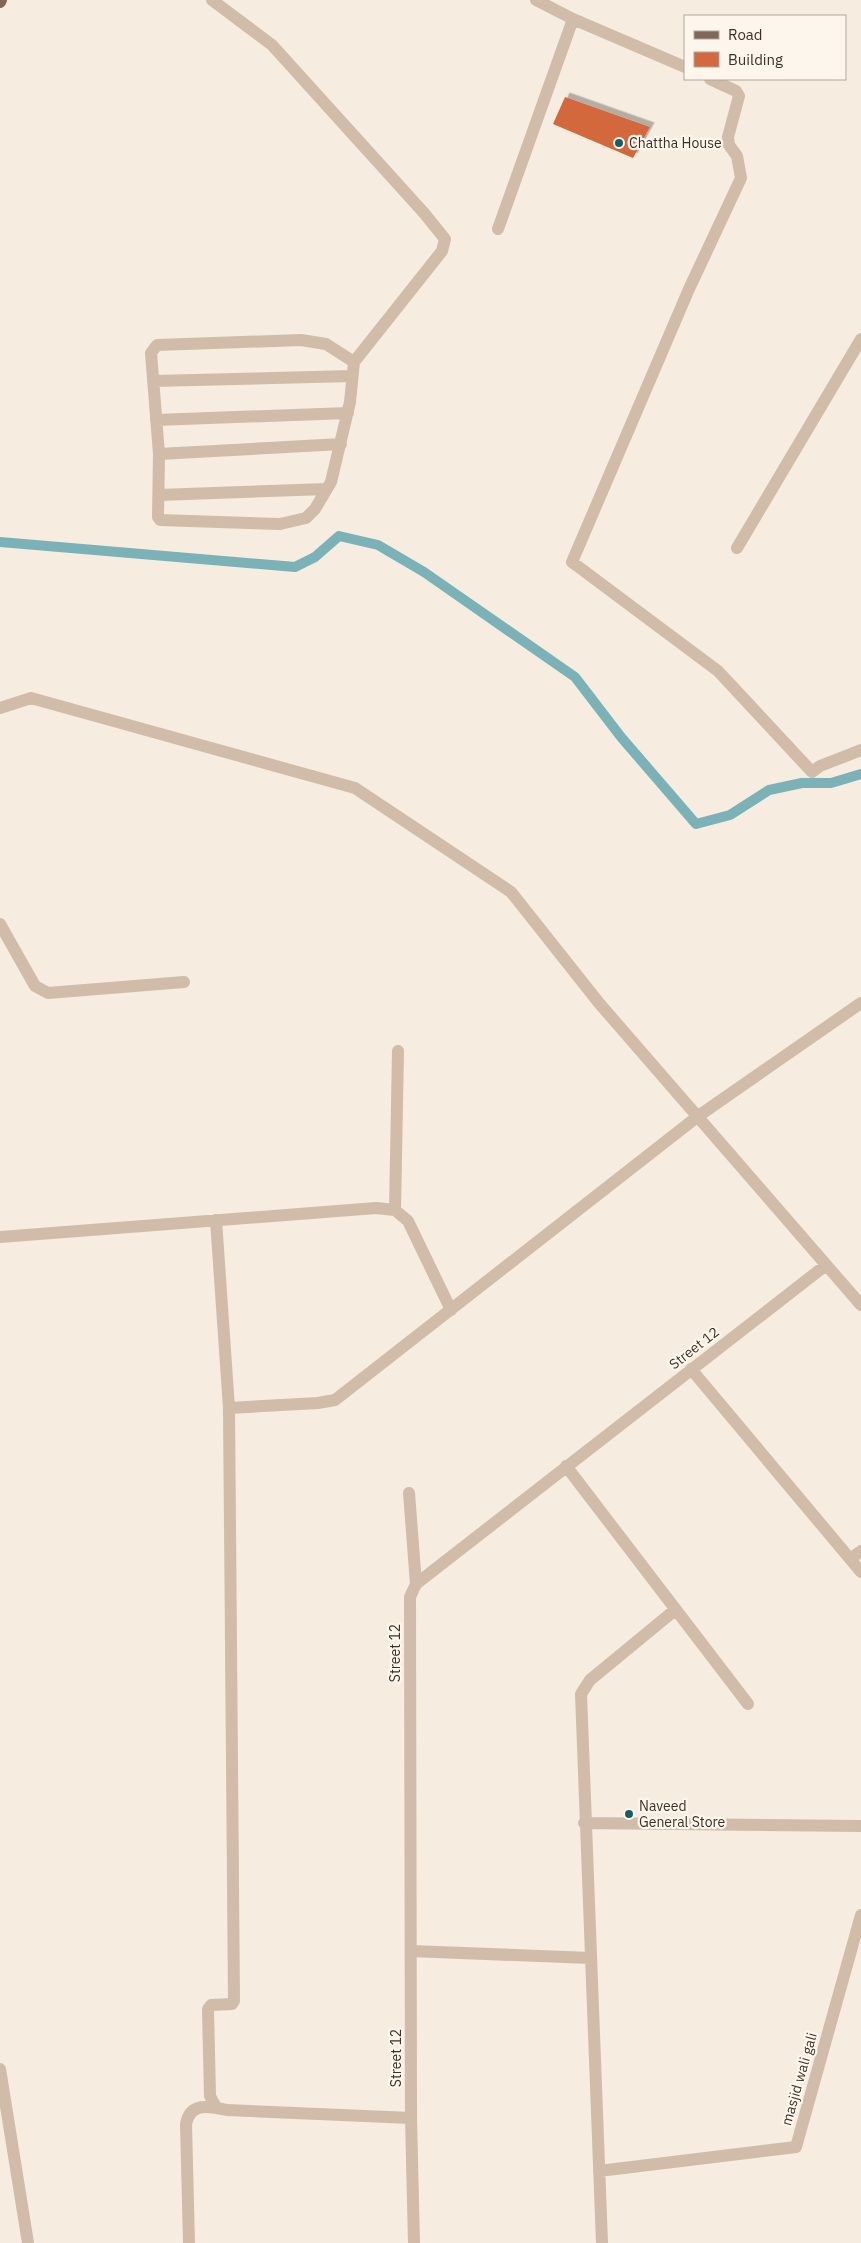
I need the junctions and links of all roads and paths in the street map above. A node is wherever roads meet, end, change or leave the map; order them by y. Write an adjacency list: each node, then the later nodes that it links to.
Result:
1 (212, 0): 8 (street)
2 (536, 0): 3 (street)
3 (573, 19): 4 (street); 6 (street)
4 (684, 67)
5 (712, 80): 19 (street)
6 (498, 229)
7 (859, 346): 17 (street)
8 (354, 362): 9 (street); 10 (street)
9 (352, 376): 10 (street); 11 (street)
10 (153, 381): 12 (street)
11 (348, 413): 12 (street); 13 (street)
12 (156, 420): 14 (street)
13 (341, 444): 14 (street); 15 (street)
14 (159, 454): 16 (street)
15 (327, 489): 16 (street); 16 (street)
16 (158, 495)
17 (737, 548)
18 (0, 708): 24 (street)
19 (861, 750)
20 (0, 924): 21 (street)
21 (184, 982)
22 (861, 1003): 24 (street)
23 (398, 1051): 25 (street)
24 (697, 1117): 28 (street); 30 (street)
25 (395, 1210): 26 (street); 30 (street)
26 (216, 1220): 27 (street); 32 (street)
27 (0, 1237)
28 (826, 1264): 29 (street); 31 (street, Street 12)
29 (861, 1305)
30 (451, 1310): 32 (street)
31 (691, 1369): 33 (street, Street 12); 36 (street)
32 (229, 1408): 47 (street)
33 (566, 1466): 38 (street, Street 12); 39 (street)
34 (409, 1493): 38 (street)
35 (861, 1551): 36 (street)
36 (850, 1559): 37 (street)
37 (861, 1572)
38 (416, 1584): 44 (street, Street 12)
39 (675, 1610): 40 (street); 41 (street)
40 (748, 1704)
41 (584, 1823): 42 (street); 45 (street)
42 (861, 1826)
43 (861, 1915): 49 (street, masjid wali gali)
44 (411, 1951): 45 (street); 48 (street, Street 12)
45 (590, 1958): 49 (street)
46 (0, 2069): 50 (street)
47 (216, 2107): 48 (street); 51 (street)
48 (411, 2118): 52 (street, Street 12)
49 (599, 2171): 53 (street)
50 (27, 2243)
51 (189, 2243)
52 (414, 2243)
53 (602, 2243)

